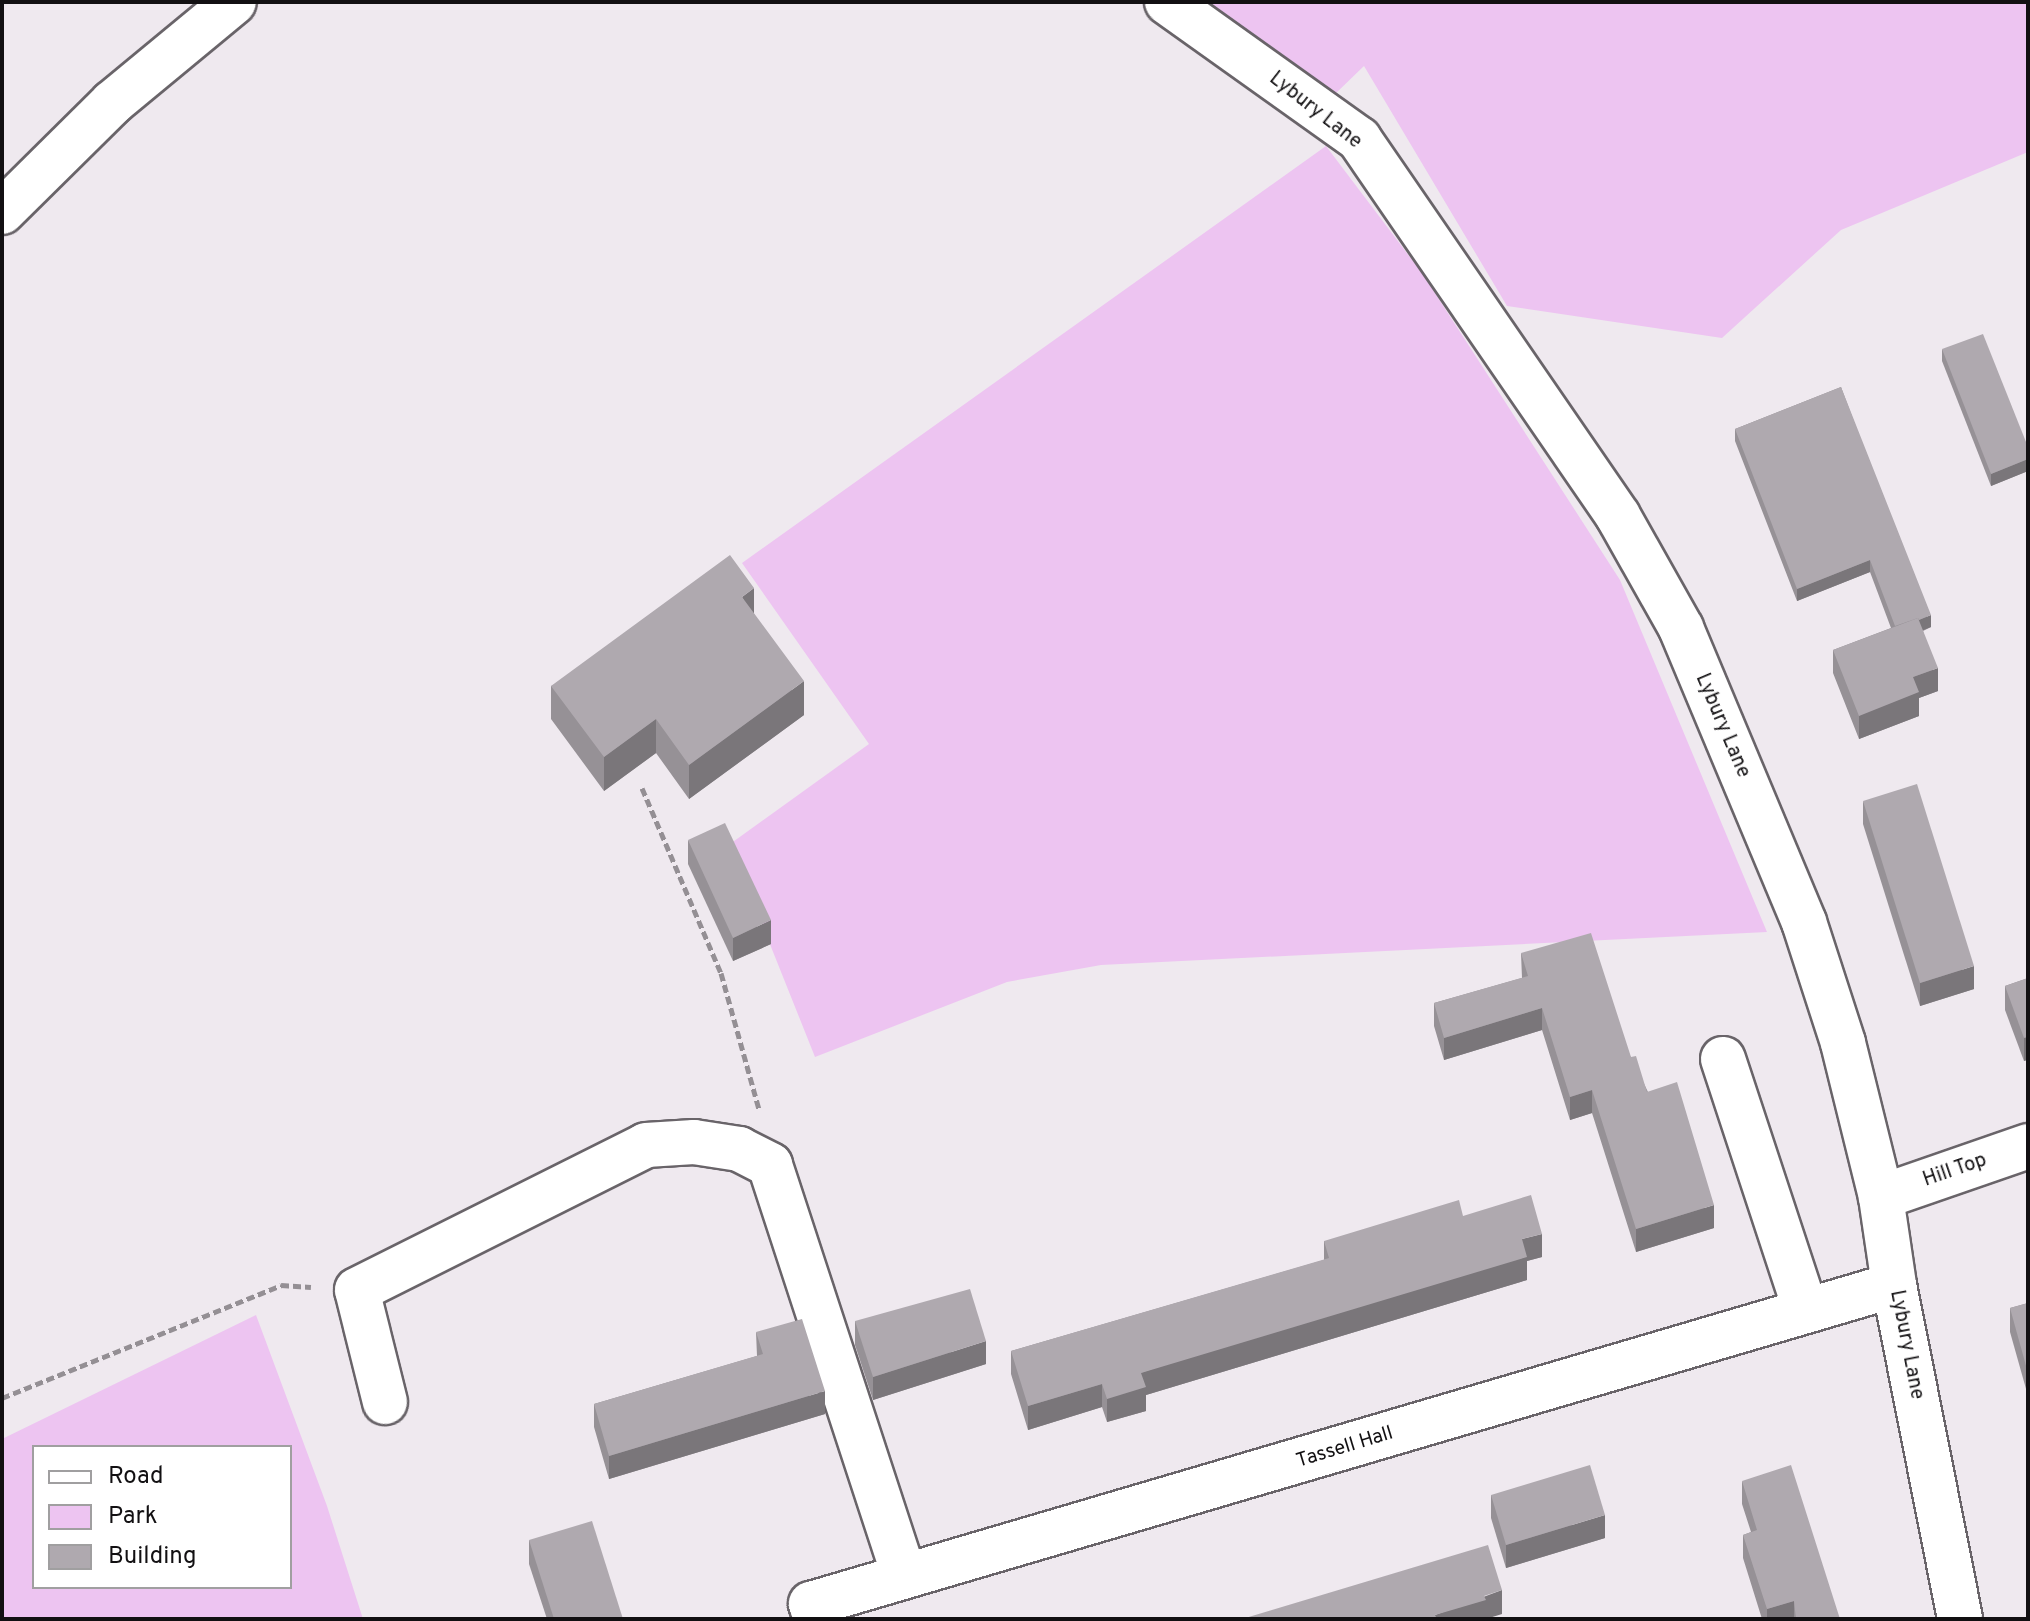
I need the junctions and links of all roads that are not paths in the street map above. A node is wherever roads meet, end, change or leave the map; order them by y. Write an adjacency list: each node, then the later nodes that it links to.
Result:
1 (234, 2): 3 (street)
2 (1167, 2): 6 (street, Lybury Lane)
3 (2, 212)
4 (1723, 1059): 8 (street)
5 (2028, 1146): 6 (street, Hill Top)
6 (1881, 1197): 7 (street, Lybury Lane)
7 (1894, 1285): 8 (street, Tassell Hall); 12 (street, Lybury Lane)
8 (1805, 1308): 10 (street, Tassell Hall)
9 (385, 1402): 10 (street)
10 (904, 1576): 11 (street, Tassell Hall)
11 (816, 1619)
12 (1960, 1619)

